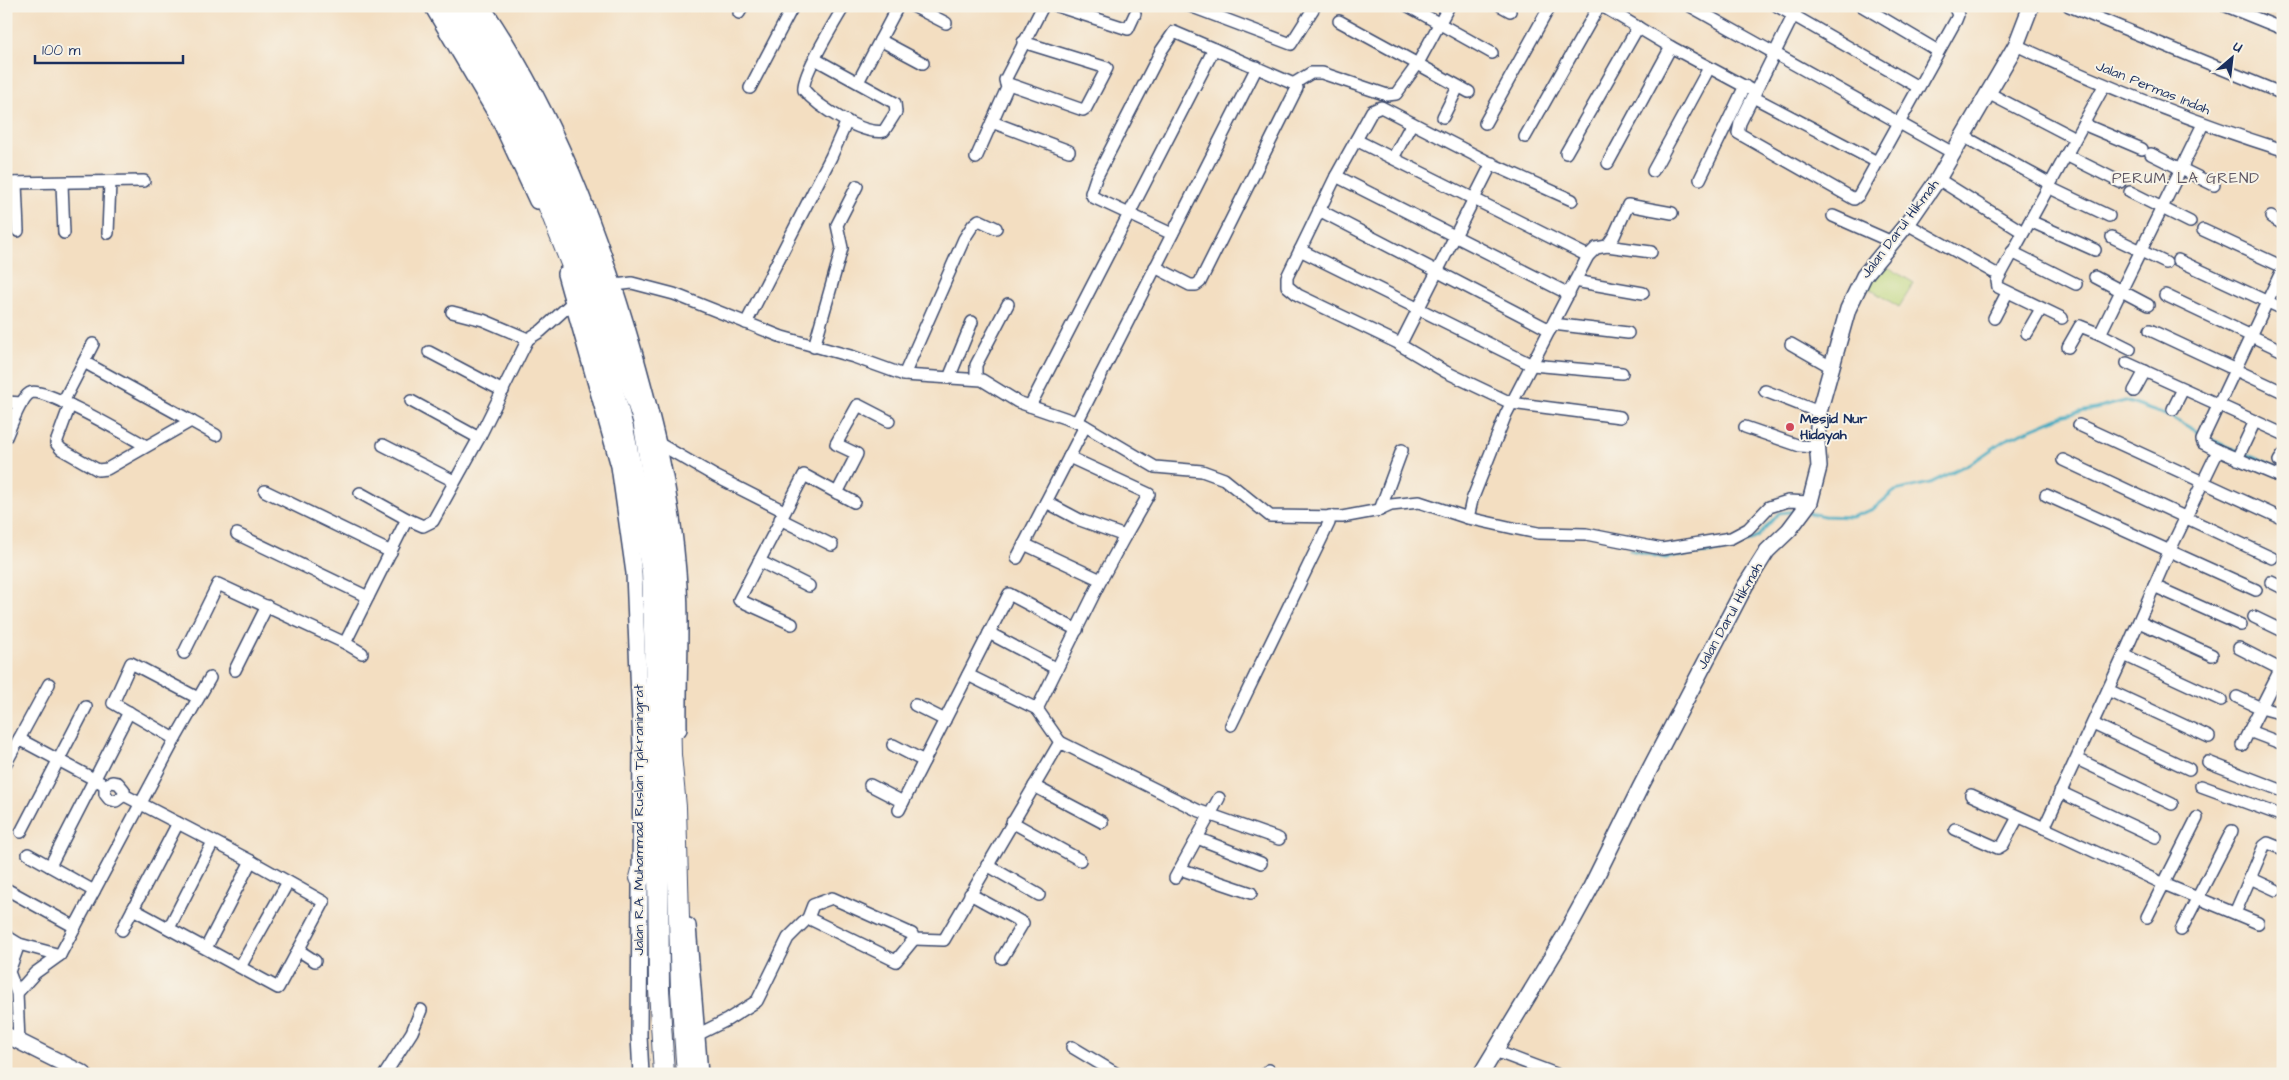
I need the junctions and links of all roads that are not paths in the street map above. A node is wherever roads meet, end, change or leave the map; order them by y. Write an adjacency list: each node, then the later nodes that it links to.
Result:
1 (432, 6): 136 (street, Jalan R.A. Muhammad Ruslan Tjakraningrat)
2 (447, 6): 290 (highway, Jalan R.A. Muhammad Ruslan Tjakraningrat)
3 (467, 6): 283 (highway)
4 (482, 6): 130 (street)
5 (793, 6): 50 (street)
6 (844, 6): 39 (street)
7 (898, 6): 31 (street)
8 (913, 6): 27 (street)
9 (1043, 6): 32 (street)
10 (1057, 6): 25 (street)
11 (1190, 6): 12 (street)
12 (1315, 6)
13 (1408, 6): 28 (street)
14 (1449, 6): 28 (street)
15 (1550, 6): 59 (street)
16 (1600, 6): 29 (street); 64 (street)
17 (1690, 6): 38 (street)
18 (1777, 6): 24 (street)
19 (1862, 6): 36 (street)
20 (2031, 6): 33 (street, Jalan Darul Hikmah)
21 (2069, 6): 54 (street)
22 (2226, 6): 30 (street)
23 (1956, 7): 36 (street)
24 (1796, 11): 38 (street); 49 (street)
25 (1135, 14)
26 (1339, 21): 41 (street)
27 (946, 23)
28 (1439, 23): 37 (street); 41 (street)
29 (1638, 27): 34 (street); 69 (street)
30 (2283, 29)
31 (880, 40): 40 (street); 44 (street)
32 (1022, 42): 45 (street); 45 (street)
33 (2016, 45): 47 (street, Jalan Permas Indah); 53 (street, Jalan Darul Hikmah)
34 (1671, 47): 43 (street); 76 (street)
35 (1214, 48): 42 (street); 96 (street); 96 (street)
36 (1938, 51): 49 (street)
37 (1492, 53)
38 (1775, 53): 52 (street); 60 (street)
39 (815, 59): 44 (street); 56 (street)
40 (923, 63)
41 (1417, 65): 46 (street); 48 (street)
42 (1257, 68): 46 (street); 110 (street)
43 (1709, 68): 52 (street); 78 (street)
44 (858, 82): 56 (street)
45 (1006, 83): 57 (street)
46 (1293, 84): 123 (street)
47 (2104, 86): 61 (street); 62 (street, Jalan Permas Indah)
48 (1458, 87): 51 (street); 55 (street)
49 (1918, 87): 60 (street)
50 (750, 88)
51 (1469, 92)
52 (1751, 92): 74 (street); 74 (street); 80 (street)
53 (1988, 93): 63 (street); 65 (street, Jalan Darul Hikmah)
54 (2283, 94)
55 (1443, 117)
56 (847, 121): 147 (street)
57 (992, 122): 68 (street); 72 (street)
58 (1412, 123): 66 (street); 73 (street); 75 (street)
59 (1485, 123)
60 (1897, 123): 70 (street); 74 (street)
61 (2083, 124): 71 (street); 77 (street)
62 (2203, 124): 67 (street, Jalan Permas Indah); 77 (street)
63 (2069, 135)
64 (1525, 136)
65 (1963, 136): 70 (street, Jalan Darul Hikmah); 87 (street)
66 (1356, 140): 73 (street); 79 (street)
67 (2283, 150)
68 (1069, 151)
69 (1566, 153)
70 (1953, 153): 81 (street, Jalan Darul Hikmah)
71 (2066, 155): 84 (street); 87 (street)
72 (976, 158)
73 (1393, 158): 91 (street)
74 (1877, 162)
75 (1492, 163): 91 (street); 92 (street)
76 (1608, 163)
77 (2181, 167): 88 (street); 93 (street)
78 (1653, 171)
79 (1336, 176): 94 (street); 111 (street)
80 (1700, 179)
81 (1938, 179): 102 (street, Jalan Darul Hikmah); 105 (street)
82 (144, 181): 83 (street)
83 (110, 182): 86 (street); 109 (street)
84 (2120, 182)
85 (11, 183): 86 (street); 107 (street)
86 (62, 184): 108 (street)
87 (2046, 184): 98 (street); 100 (street)
88 (2214, 185)
89 (857, 186): 158 (street)
90 (2130, 192): 93 (street)
91 (1475, 199): 111 (street); 120 (street)
92 (1572, 200)
93 (2162, 208): 101 (street); 117 (street)
94 (1319, 210): 115 (street); 125 (street)
95 (1672, 212): 114 (street)
96 (1130, 214): 110 (street); 184 (street)
97 (1833, 216): 113 (street)
98 (2109, 216)
99 (2271, 218): 103 (street)
100 (2030, 221): 116 (street); 119 (street)
101 (2190, 222)
102 (1907, 224): 113 (street, Jalan Darul Hikmah); 126 (street)
103 (2283, 224)
104 (996, 228): 170 (street)
105 (2018, 228)
106 (2203, 230): 124 (street)
107 (18, 231)
108 (64, 233)
109 (108, 233)
110 (1172, 234): 123 (street)
111 (1455, 237): 125 (street); 134 (street)
112 (2112, 237): 117 (street)
113 (1892, 242): 166 (street, Jalan Darul Hikmah)
114 (1607, 246): 118 (street); 120 (street)
115 (1300, 250): 140 (street); 156 (street)
116 (2095, 250)
117 (2140, 251): 122 (street); 131 (street)
118 (1651, 252)
119 (2012, 252): 129 (street); 133 (street)
120 (1588, 256): 128 (street)
121 (2178, 260): 137 (street)
122 (2166, 263)
123 (1155, 267): 191 (street)
124 (2283, 267): 137 (street)
125 (1437, 271): 140 (street); 148 (street)
126 (1993, 272)
127 (2095, 277): 131 (street)
128 (1575, 281): 132 (street); 134 (street)
129 (2076, 284)
130 (615, 285): 147 (street); 198 (street)
131 (2121, 291): 139 (street); 152 (street)
132 (1643, 293)
133 (2007, 293): 141 (street); 144 (street)
134 (1569, 294): 148 (street)
135 (2165, 295): 153 (street)
136 (574, 301): 154 (street); 282 (street, Jalan R.A. Muhammad Ruslan Tjakraningrat)
137 (2266, 302): 142 (street); 153 (street)
138 (1008, 304): 172 (street)
139 (2148, 305)
140 (1418, 307): 156 (street); 165 (street)
141 (2041, 309): 145 (street); 151 (street)
142 (2283, 309)
143 (452, 312): 154 (street)
144 (1994, 318)
145 (2062, 318)
146 (972, 322): 171 (street)
147 (746, 323): 158 (street)
148 (1551, 327): 150 (street); 165 (street)
149 (2150, 330): 167 (street)
150 (1628, 333)
151 (2027, 333)
152 (2100, 334): 159 (street); 160 (street)
153 (2250, 336): 161 (street); 167 (street)
154 (528, 339): 174 (street)
155 (93, 344): 163 (street)
156 (1400, 344): 182 (street)
157 (1791, 344): 166 (street)
158 (814, 347): 170 (street)
159 (2068, 347)
160 (2130, 349)
161 (2283, 350)
162 (429, 352): 174 (street)
163 (84, 362): 181 (street); 188 (street)
164 (2127, 363): 168 (street)
165 (1532, 365): 169 (street); 182 (street)
166 (1833, 368): 186 (street, Jalan Darul Hikmah)
167 (2235, 369): 177 (street); 183 (street)
168 (2145, 371): 173 (street); 176 (street)
169 (1622, 374)
170 (904, 375): 171 (street)
171 (949, 378): 172 (street)
172 (976, 378): 184 (street)
173 (2183, 389): 183 (street); 185 (street)
174 (503, 391): 197 (street)
175 (1765, 391): 186 (street)
176 (2134, 391)
177 (2283, 392)
178 (411, 401): 197 (street)
179 (6, 402): 180 (street)
180 (22, 403): 181 (street); 196 (street)
181 (66, 403): 200 (street); 200 (street)
182 (1511, 403): 187 (street); 220 (street)
183 (2217, 405): 190 (street); 203 (street)
184 (1030, 406): 191 (street)
185 (2174, 409)
186 (1819, 412): 201 (street, Jalan Darul Hikmah)
187 (1620, 417)
188 (191, 421): 195 (street); 200 (street)
189 (889, 421): 212 (street)
190 (2255, 422): 194 (street); 204 (street)
191 (1081, 423): 205 (street); 219 (street)
192 (2079, 425): 209 (street)
193 (1745, 427): 201 (street)
194 (2283, 434)
195 (216, 435)
196 (6, 437)
197 (479, 438): 208 (street)
198 (658, 442): 218 (street); 271 (street)
199 (383, 445): 208 (street)
200 (146, 446)
201 (1817, 447): 216 (street, Jalan Darul Hikmah)
202 (1402, 450): 217 (street)
203 (2217, 450): 204 (street); 209 (street)
204 (2240, 453): 207 (street)
205 (1068, 458): 215 (street); 225 (street)
206 (2063, 460): 221 (street)
207 (2283, 478)
208 (454, 481): 223 (street)
209 (2204, 483): 221 (street); 222 (street)
210 (265, 491): 228 (street)
211 (360, 493): 223 (street)
212 (837, 493): 214 (street); 218 (street)
213 (2046, 495): 229 (street)
214 (854, 502)
215 (1046, 502): 225 (street); 226 (street)
216 (1806, 508): 220 (street); 360 (street, Jalan Darul Hikmah)
217 (1380, 510): 219 (street); 220 (street)
218 (782, 515): 227 (street); 232 (street)
219 (1330, 516): 273 (street)
220 (1468, 518)
221 (2185, 518): 229 (street); 231 (street)
222 (2283, 519)
223 (407, 520): 228 (street)
224 (238, 534): 239 (street)
225 (1125, 536): 233 (street)
226 (1024, 544): 230 (street); 233 (street)
227 (832, 545)
228 (391, 552): 239 (street)
229 (2169, 552): 236 (street); 238 (street)
230 (1017, 558)
231 (2272, 558)
232 (759, 561): 235 (street); 243 (street)
233 (1101, 580): 245 (street)
234 (2271, 582): 237 (street)
235 (809, 586)
236 (2154, 586): 242 (street); 244 (street)
237 (2283, 588)
238 (2256, 590)
239 (368, 597): 248 (street)
240 (267, 606): 248 (street); 250 (street); 255 (street)
241 (2254, 618): 246 (street)
242 (2139, 622): 252 (street); 253 (street)
243 (792, 624)
244 (2241, 625)
245 (1077, 630): 247 (street); 254 (street)
246 (2283, 630)
247 (989, 633): 254 (street); 257 (street)
248 (346, 643): 251 (street)
249 (2239, 648): 256 (street)
250 (184, 653)
251 (362, 653)
252 (2124, 655): 260 (street); 263 (street)
253 (2212, 655)
254 (1057, 669): 267 (street)
255 (235, 670)
256 (2281, 670): 266 (street)
257 (968, 675): 267 (street); 270 (street)
258 (210, 678): 262 (street)
259 (49, 684): 277 (street)
260 (2108, 690): 272 (street); 275 (street)
261 (2237, 697): 266 (street)
262 (198, 698): 268 (street); 276 (street)
263 (2221, 700)
264 (915, 705): 270 (street)
265 (86, 707): 284 (street)
266 (2261, 708): 269 (street); 274 (street)
267 (1036, 709): 278 (street)
268 (129, 712): 276 (street); 291 (street)
269 (2283, 714)
270 (945, 720): 286 (street)
271 (679, 724): 283 (highway); 318 (street)
272 (2093, 724): 285 (street); 289 (street)
273 (1231, 725)
274 (2249, 730): 279 (street); 281 (street)
275 (2209, 737)
276 (175, 738): 299 (street)
277 (19, 740): 284 (street); 288 (street)
278 (1060, 742): 293 (street); 303 (street)
279 (2283, 744)
280 (893, 745): 286 (street)
281 (2242, 745)
282 (641, 747): 290 (highway); 326 (street, Jalan R.A. Muhammad Ruslan Tjakraningrat)
283 (672, 755): 301 (highway)
284 (58, 759): 291 (street); 313 (street)
285 (2077, 759): 296 (street); 300 (street)
286 (924, 761): 292 (street)
287 (2208, 762): 295 (street)
288 (6, 763)
289 (2189, 769)
290 (657, 774): 302 (highway, Jalan R.A. Muhammad Ruslan Tjakraningrat)
291 (100, 782): 299 (street); 325 (street)
292 (870, 785)
293 (1034, 786): 307 (street); 308 (street)
294 (2201, 786): 305 (street)
295 (2283, 791)
296 (2060, 792): 310 (street); 314 (street)
297 (1971, 796): 304 (street)
298 (1219, 798): 303 (street)
299 (140, 803): 309 (street); 332 (street)
300 (2172, 804)
301 (676, 807): 318 (highway); 365 (highway)
302 (658, 815): 326 (highway); 364 (highway, Jalan R.A. Muhammad Ruslan Tjakraningrat)
303 (1210, 815): 315 (street); 316 (street)
304 (2018, 816): 310 (street); 311 (street)
305 (2283, 816)
306 (2197, 818): 329 (street)
307 (1012, 822): 321 (street); 324 (street)
308 (1102, 822)
309 (178, 823): 317 (street); 337 (street)
310 (2044, 828): 329 (street)
311 (1955, 829)
312 (2232, 830): 336 (street)
313 (20, 832)
314 (2156, 837)
315 (1197, 838): 323 (street); 333 (street)
316 (1279, 839)
317 (213, 842): 322 (street); 343 (street)
318 (682, 842): 357 (street)
319 (2283, 849): 327 (street)
320 (28, 854): 325 (street)
321 (1080, 860)
322 (251, 861): 328 (street); 349 (street)
323 (1261, 863)
324 (987, 865): 334 (street); 335 (street)
325 (50, 866): 332 (street)
326 (640, 878): 363 (street, Jalan R.A. Muhammad Ruslan Tjakraningrat)
327 (2250, 878): 331 (street); 338 (street)
328 (288, 882): 350 (street); 354 (street)
329 (2164, 884): 336 (street); 339 (street)
330 (6, 889): 342 (street)
331 (2276, 890)
332 (94, 891): 342 (street)
333 (1251, 893)
334 (970, 894): 347 (street); 352 (street)
335 (1040, 895)
336 (2198, 898): 338 (street); 345 (street)
337 (133, 910): 343 (street); 344 (street)
338 (2235, 913): 341 (street)
339 (2147, 917)
340 (808, 918): 347 (street); 347 (street); 357 (street)
341 (2258, 922)
342 (75, 927): 351 (street)
343 (169, 928): 349 (street)
344 (122, 930)
345 (2181, 930)
346 (6, 936): 348 (street)
347 (914, 939)
348 (19, 944): 351 (street); 355 (street)
349 (206, 948): 354 (street)
350 (298, 950): 353 (street); 354 (street)
351 (60, 956): 355 (street)
352 (1002, 958)
353 (315, 961)
354 (240, 967)
355 (17, 993): 358 (street)
356 (421, 1010): 362 (street)
357 (696, 1035): 366 (street)
358 (12, 1039): 361 (street)
359 (1072, 1047): 367 (street)
360 (1495, 1051): 368 (street, Jalan Darul Hikmah); 369 (street)
361 (84, 1074)
362 (385, 1074)
363 (641, 1074)
364 (664, 1074)
365 (686, 1074)
366 (700, 1074)
367 (1117, 1074)
368 (1481, 1074)
369 (1556, 1074)

